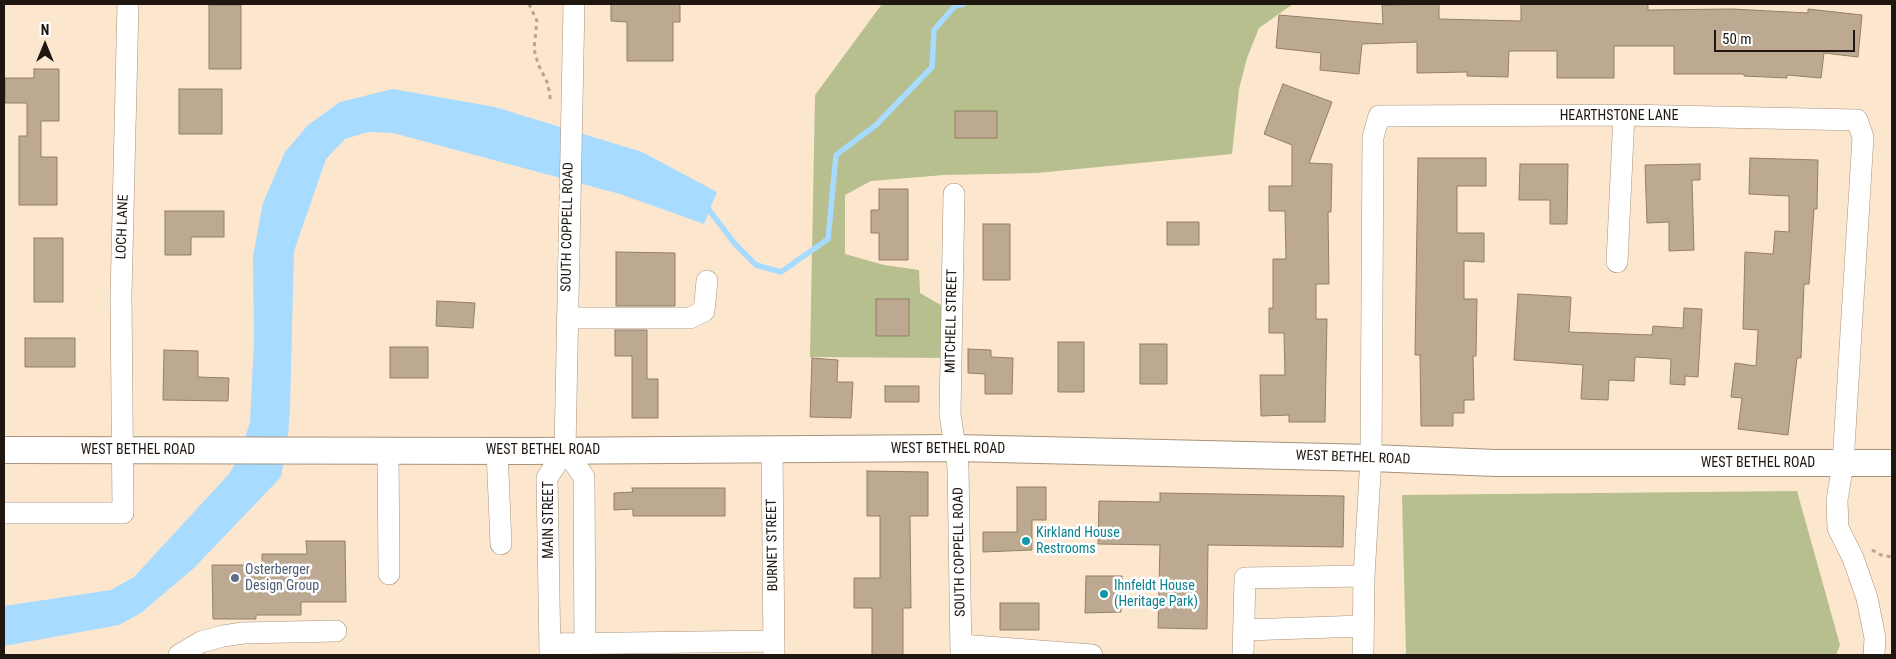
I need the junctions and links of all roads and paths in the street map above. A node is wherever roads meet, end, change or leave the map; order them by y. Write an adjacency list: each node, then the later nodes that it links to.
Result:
1 (128, 4): 12 (street, LOCH LANE)
2 (529, 4): 4 (path)
3 (574, 4): 9 (street, SOUTH COPPELL ROAD)
4 (551, 103)
5 (1624, 115): 7 (street); 17 (street, HEARTHSTONE LANE); 18 (street, HEARTHSTONE LANE)
6 (954, 194): 10 (street, MITCHELL STREET)
7 (1617, 262)
8 (707, 281): 9 (street)
9 (567, 318): 15 (street, SOUTH COPPELL ROAD)
10 (956, 448): 16 (main road, WEST BETHEL ROAD); 17 (main road, WEST BETHEL ROAD); 30 (street, SOUTH COPPELL ROAD)
11 (4, 450): 12 (main road, WEST BETHEL ROAD)
12 (124, 450): 13 (main road, WEST BETHEL ROAD); 20 (street, LOCH LANE)
13 (388, 450): 14 (main road, WEST BETHEL ROAD); 22 (street)
14 (497, 450): 15 (main road, WEST BETHEL ROAD); 21 (street)
15 (564, 450): 16 (main road, WEST BETHEL ROAD); 28 (street, MAIN STREET); 29 (street)
16 (772, 450): 27 (street, BURNET STREET)
17 (1371, 458): 18 (main road, WEST BETHEL ROAD); 23 (street)
18 (1843, 463): 19 (main road, WEST BETHEL ROAD); 35 (street)
19 (1892, 463)
20 (4, 513)
21 (501, 544)
22 (389, 574)
23 (1364, 576): 24 (street); 25 (street)
24 (1363, 626): 25 (street); 34 (street)
25 (1245, 630): 33 (street)
26 (336, 631): 31 (street)
27 (774, 648): 29 (street)
28 (550, 650): 29 (street)
29 (585, 650)
30 (961, 650): 32 (street)
31 (179, 655)
32 (1091, 655)
33 (1243, 655)
34 (1363, 655)
35 (1874, 655)

